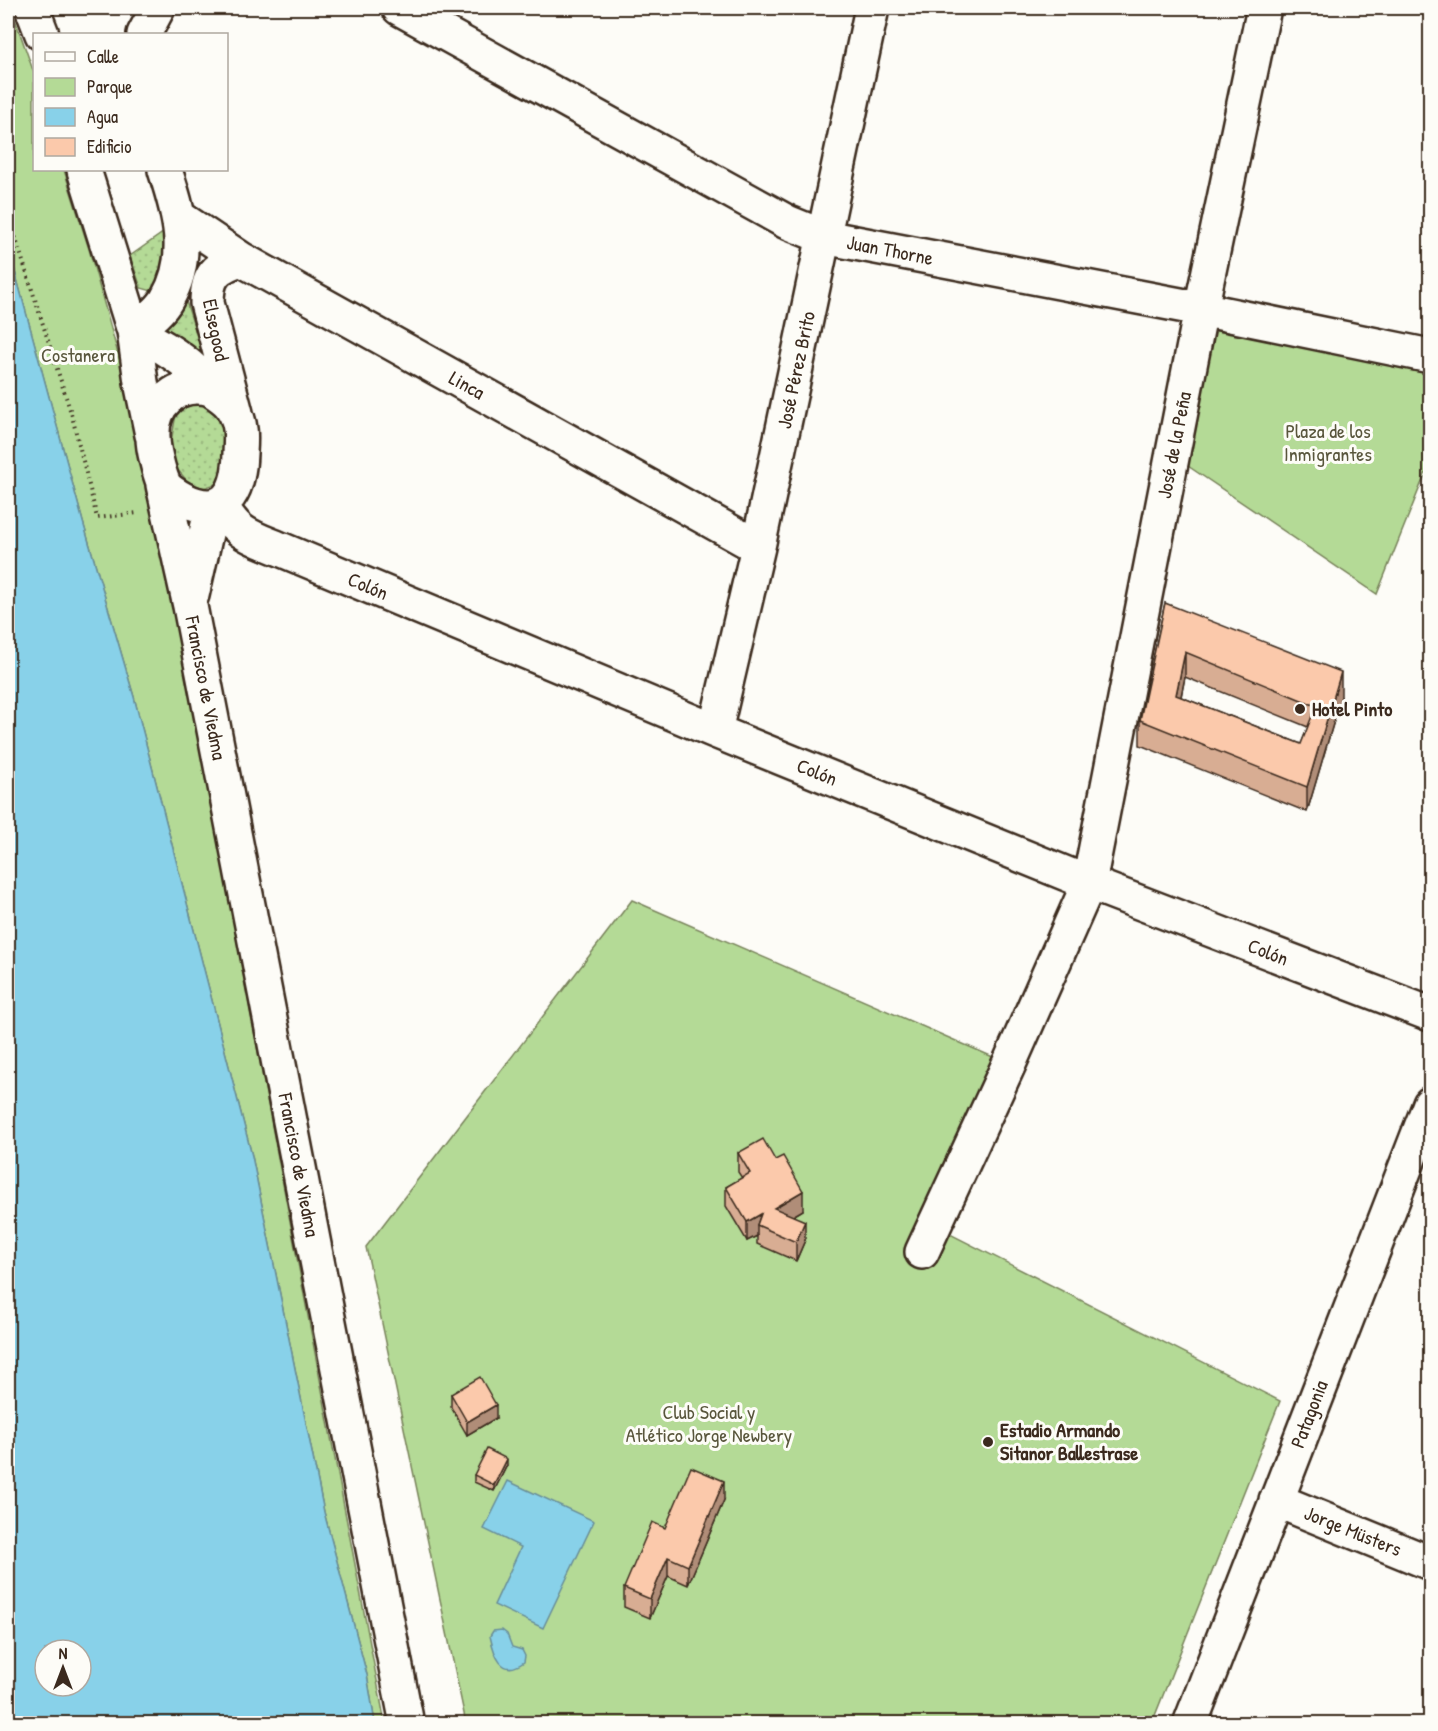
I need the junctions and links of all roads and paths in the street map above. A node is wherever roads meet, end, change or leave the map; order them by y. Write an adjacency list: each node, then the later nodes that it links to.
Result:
1 (32, 8): 6 (street)
2 (158, 8): 7 (street)
3 (399, 8): 12 (street, Juan Thorne)
4 (872, 8): 12 (street, José Pérez Brito)
5 (1264, 8): 14 (street, José de la Peña)
6 (42, 33)
7 (145, 33)
8 (84, 171): 15 (street, Francisco de Viedma)
9 (165, 171): 11 (street, Elsegood)
10 (8, 214): 20 (path)
11 (180, 218): 13 (street, Linca); 15 (street, Elsegood)
12 (825, 237): 14 (street, Juan Thorne); 22 (street, José Pérez Brito)
13 (240, 259): 18 (street, Elsegood); 22 (street, Linca)
14 (1201, 309): 16 (street, Juan Thorne); 25 (street, José de la Peña)
15 (134, 331): 17 (street); 19 (street, Francisco de Viedma)
16 (1431, 356)
17 (211, 389): 18 (street); 19 (street, Francisco de Viedma)
18 (237, 418): 21 (street, Francisco de Viedma)
19 (153, 438): 20 (street, Francisco de Viedma)
20 (166, 497): 21 (street); 23 (street, Francisco de Viedma)
21 (217, 505): 23 (street, Francisco de Viedma); 24 (street, Colón)
22 (758, 547): 24 (street, José Pérez Brito)
23 (190, 606): 31 (street, Francisco de Viedma)
24 (715, 731): 25 (street, Colón)
25 (1089, 883): 26 (street, Colón); 28 (street, José de la Peña)
26 (1431, 1014)
27 (1431, 1104): 29 (street, Patagonia)
28 (922, 1252)
29 (1276, 1500): 30 (street, Jorge Müsters); 32 (street, Patagonia)
30 (1431, 1563)
31 (407, 1724)
32 (1190, 1724)

